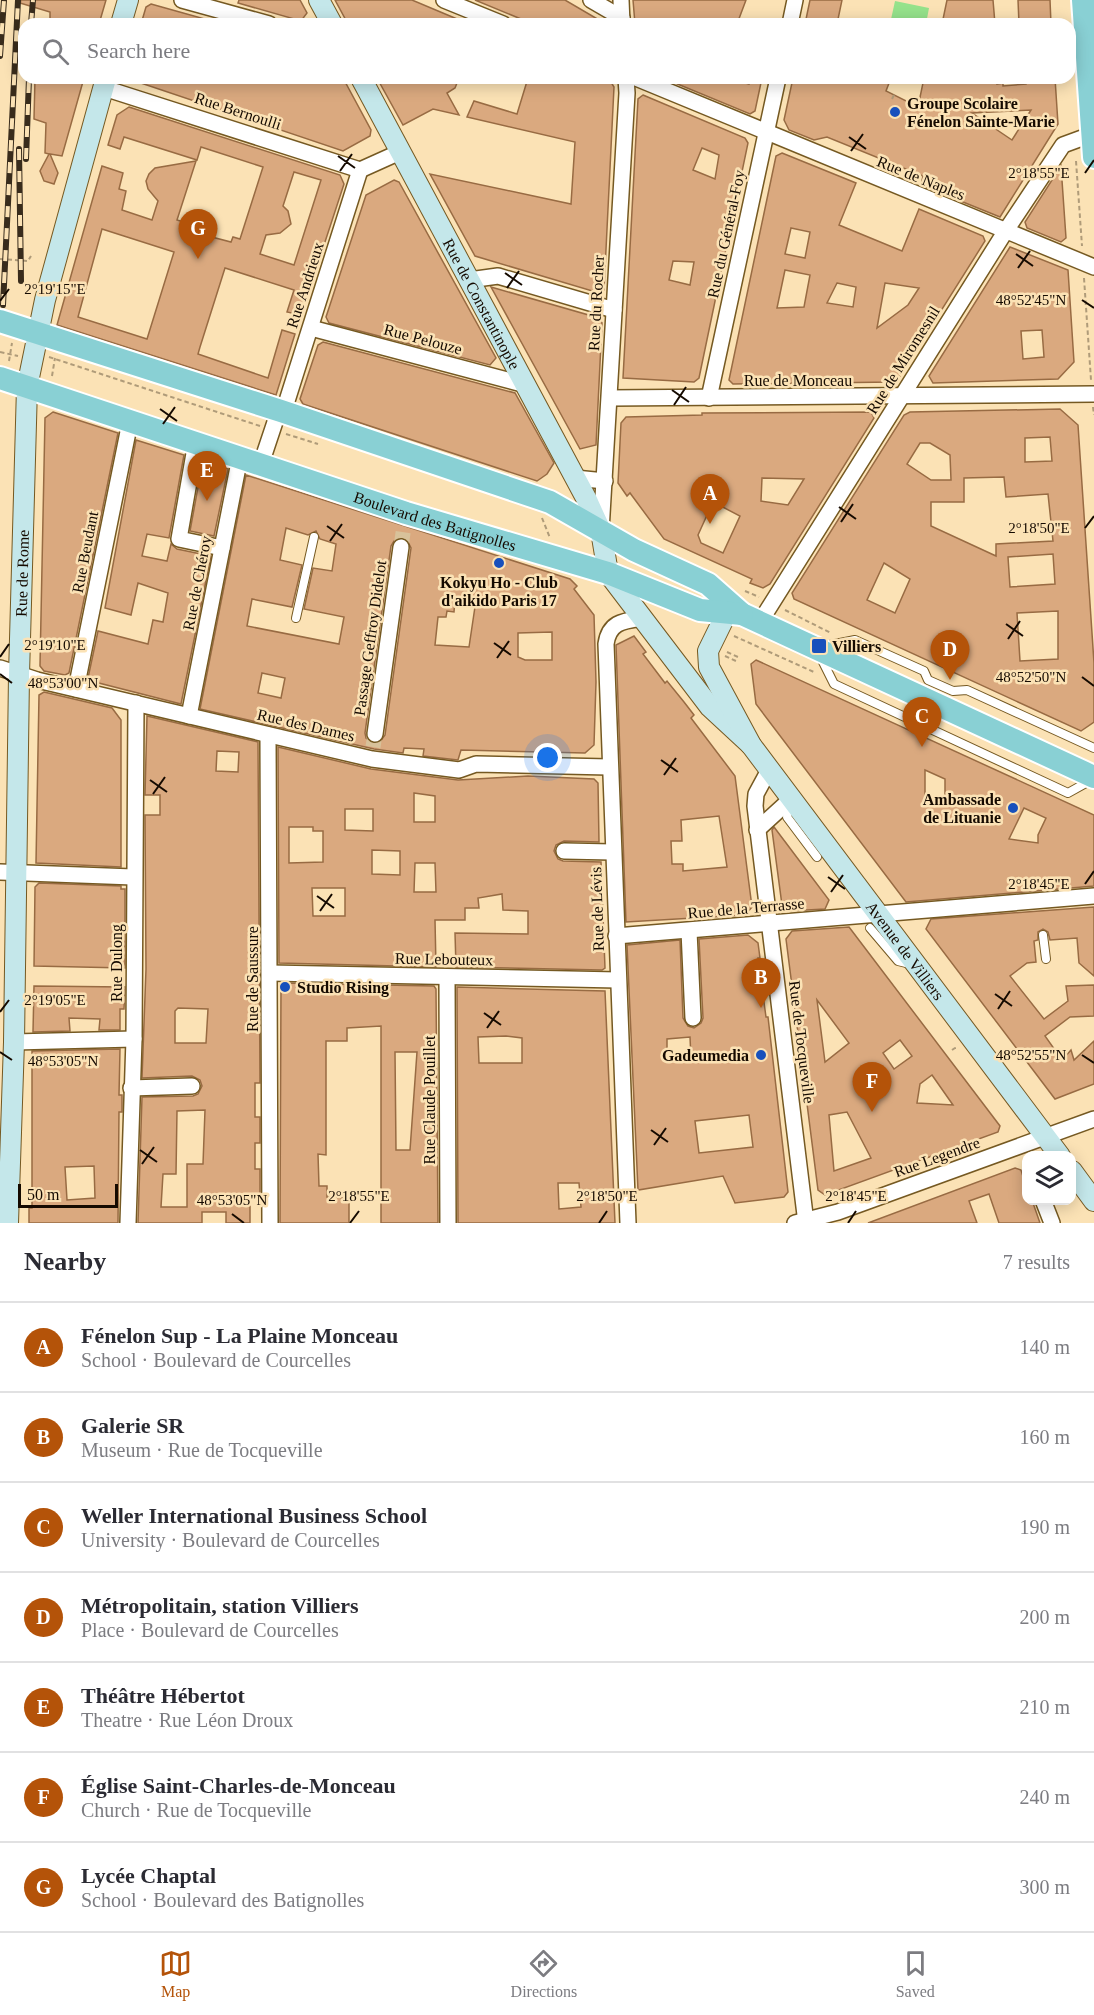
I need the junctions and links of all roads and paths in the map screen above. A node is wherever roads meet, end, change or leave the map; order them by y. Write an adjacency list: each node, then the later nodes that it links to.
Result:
1 (128, 0): 9 (main road)
2 (182, 0): 10 (street)
3 (319, 0): 11 (main road)
4 (444, 0): 12 (street)
5 (591, 0): 13 (street)
6 (621, 0): 14 (street)
7 (795, 0): 15 (street)
8 (1083, 0): 16 (main road)
9 (123, 18)
10 (247, 18)
11 (329, 18)
12 (489, 18)
13 (618, 18)
14 (622, 18)
15 (791, 18)
16 (1091, 71): 28 (main road)
17 (105, 84): 40 (main road, Rue de Rome)
18 (108, 84): 31 (street, Rue Bernoulli)
19 (363, 84): 29 (main road, Rue de Constantinople)
20 (626, 84): 37 (street, Rue du Rocher)
21 (650, 84): 27 (street, Rue de Naples)
22 (777, 84): 27 (street, Rue du Général-Foy)
23 (894, 95): 24 (path)
24 (892, 99)
25 (910, 102): 26 (path)
26 (908, 106)
27 (765, 134): 32 (street, Rue de Naples); 56 (street, Rue du Général-Foy)
28 (1085, 136): 30 (main road); 32 (street, Rue de Miromesnil); 35 (path)
29 (400, 152): 31 (street); 36 (main road, Rue de Constantinople)
30 (1094, 157)
31 (360, 170): 38 (street, Rue Andrieux)
32 (1005, 232): 35 (street, Rue de Naples); 54 (street, Rue de Miromesnil)
33 (31, 256): 34 (path)
34 (0, 260)
35 (1088, 265): 53 (path)
36 (469, 280): 37 (street); 51 (main road, Rue de Constantinople)
37 (614, 310): 55 (street, Rue du Rocher)
38 (311, 328): 51 (street, Rue Pelouze); 58 (street, Rue Andrieux)
39 (7, 329): 40 (main road); 43 (path)
40 (37, 334): 52 (main road, Rue de Rome); 58 (main road)
41 (56, 351): 46 (path)
42 (0, 352): 43 (path)
43 (10, 354): 44 (path); 49 (path)
44 (17, 356)
45 (47, 356): 46 (path)
46 (55, 359): 48 (path); 58 (path)
47 (45, 366): 48 (path)
48 (53, 369): 50 (path)
49 (5, 370): 52 (main road, Boulevard des Batignolles)
50 (51, 385)
51 (526, 385): 64 (main road, Rue de Constantinople)
52 (27, 387): 59 (main road, Boulevard des Batignolles); 84 (main road, Rue de Rome)
53 (1093, 394): 54 (street, Rue de Monceau); 57 (path)
54 (901, 397): 56 (street, Rue de Monceau); 74 (street, Rue de Miromesnil)
55 (610, 398): 56 (street, Rue de Monceau); 65 (street, Rue du Rocher)
56 (709, 398)
57 (1094, 416)
58 (277, 420): 61 (path); 63 (street); 67 (main road)
59 (130, 422): 60 (main road, Boulevard des Batignolles); 86 (street, Rue Beudant)
60 (196, 442): 62 (main road, Boulevard des Batignolles); 71 (street)
61 (324, 446)
62 (240, 457): 63 (main road, Boulevard des Batignolles); 71 (street, Rue de Chéroy)
63 (261, 464): 72 (main road, Boulevard des Batignolles)
64 (575, 478): 65 (street); 67 (main road, Rue de Constantinople)
65 (605, 481): 67 (street, Rue du Rocher)
66 (541, 516): 69 (path)
67 (601, 531): 72 (main road, Rue de Constantinople); 74 (main road)
68 (314, 537): 75 (lane)
69 (553, 543)
70 (401, 547): 91 (street, Passage Geffroy Didelot)
71 (222, 548): 89 (street, Rue de Chéroy)
72 (609, 573): 74 (main road, Boulevard des Batignolles); 76 (main road, Avenue de Villiers)
73 (783, 609): 77 (path)
74 (738, 617): 78 (main road); 79 (main road); 85 (path)
75 (296, 618)
76 (643, 618): 80 (main road, Avenue de Villiers); 94 (street, Rue de Lévis)
77 (843, 642): 78 (lane); 87 (lane)
78 (816, 648): 85 (lane); 87 (main road)
79 (721, 652): 80 (main road); 81 (path); 82 (path); 92 (main road, Avenue de Villiers)
80 (672, 657): 92 (main road, Avenue de Villiers)
81 (738, 657)
82 (736, 661)
83 (0, 668): 84 (street, Rue des Dames)
84 (19, 675): 86 (street, Rue des Dames); 102 (main road, Rue de Rome)
85 (834, 684): 96 (lane)
86 (76, 689): 88 (street, Rue des Dames)
87 (938, 694): 93 (lane); 96 (main road)
88 (136, 703): 89 (street, Rue des Dames); 103 (street, Rue Dulong)
89 (189, 716): 90 (street, Rue des Dames)
90 (268, 735): 94 (street, Rue des Dames); 111 (street, Rue de Saussure)
91 (374, 745)
92 (751, 745): 95 (main road, Avenue de Villiers)
93 (1094, 748)
94 (609, 767): 100 (street, Rue de Lévis)
95 (769, 770): 97 (main road, Avenue de Villiers); 98 (street, Rue de Tocqueville)
96 (1094, 778)
97 (791, 800): 98 (street); 101 (lane); 105 (main road, Avenue de Villiers)
98 (757, 830): 106 (street, Rue de Tocqueville)
99 (564, 851): 100 (street)
100 (612, 852): 109 (street, Rue de Lévis)
101 (817, 857)
102 (8, 873): 103 (street); 116 (main road, Rue de Rome)
103 (133, 878): 115 (street, Rue Dulong)
104 (1094, 896): 105 (street, Rue de la Terrasse)
105 (873, 920): 106 (street, Rue de la Terrasse); 120 (main road, Avenue de Villiers)
106 (769, 925): 107 (street, Rue de la Terrasse); 131 (street, Rue de Tocqueville)
107 (689, 931): 109 (street, Rue de la Terrasse); 114 (street)
108 (1043, 935): 110 (lane)
109 (616, 936): 113 (street, Rue de Lévis)
110 (1046, 959)
111 (270, 973): 112 (street, Rue Lebouteux); 128 (street, Rue de Saussure)
112 (447, 973): 113 (street, Rue Lebouteux); 129 (street, Rue Claude Pouillet)
113 (618, 980): 130 (street, Rue de Lévis)
114 (693, 1018)
115 (134, 1039): 116 (street); 118 (street, Rue Dulong)
116 (14, 1042): 126 (main road, Rue de Rome)
117 (192, 1086): 118 (street)
118 (131, 1088): 127 (street, Rue Dulong)
119 (1094, 1119): 120 (street, Rue Legendre)
120 (1045, 1137): 121 (street, Rue Legendre); 122 (main road, Avenue de Villiers)
121 (1024, 1150): 131 (street, Rue Legendre)
122 (1057, 1151)
123 (1076, 1178): 124 (main road)
124 (1094, 1201)
125 (1045, 1205): 132 (street)
126 (8, 1223)
127 (128, 1223)
128 (270, 1223)
129 (448, 1223)
130 (627, 1223)
131 (804, 1223)
132 (1052, 1223)

